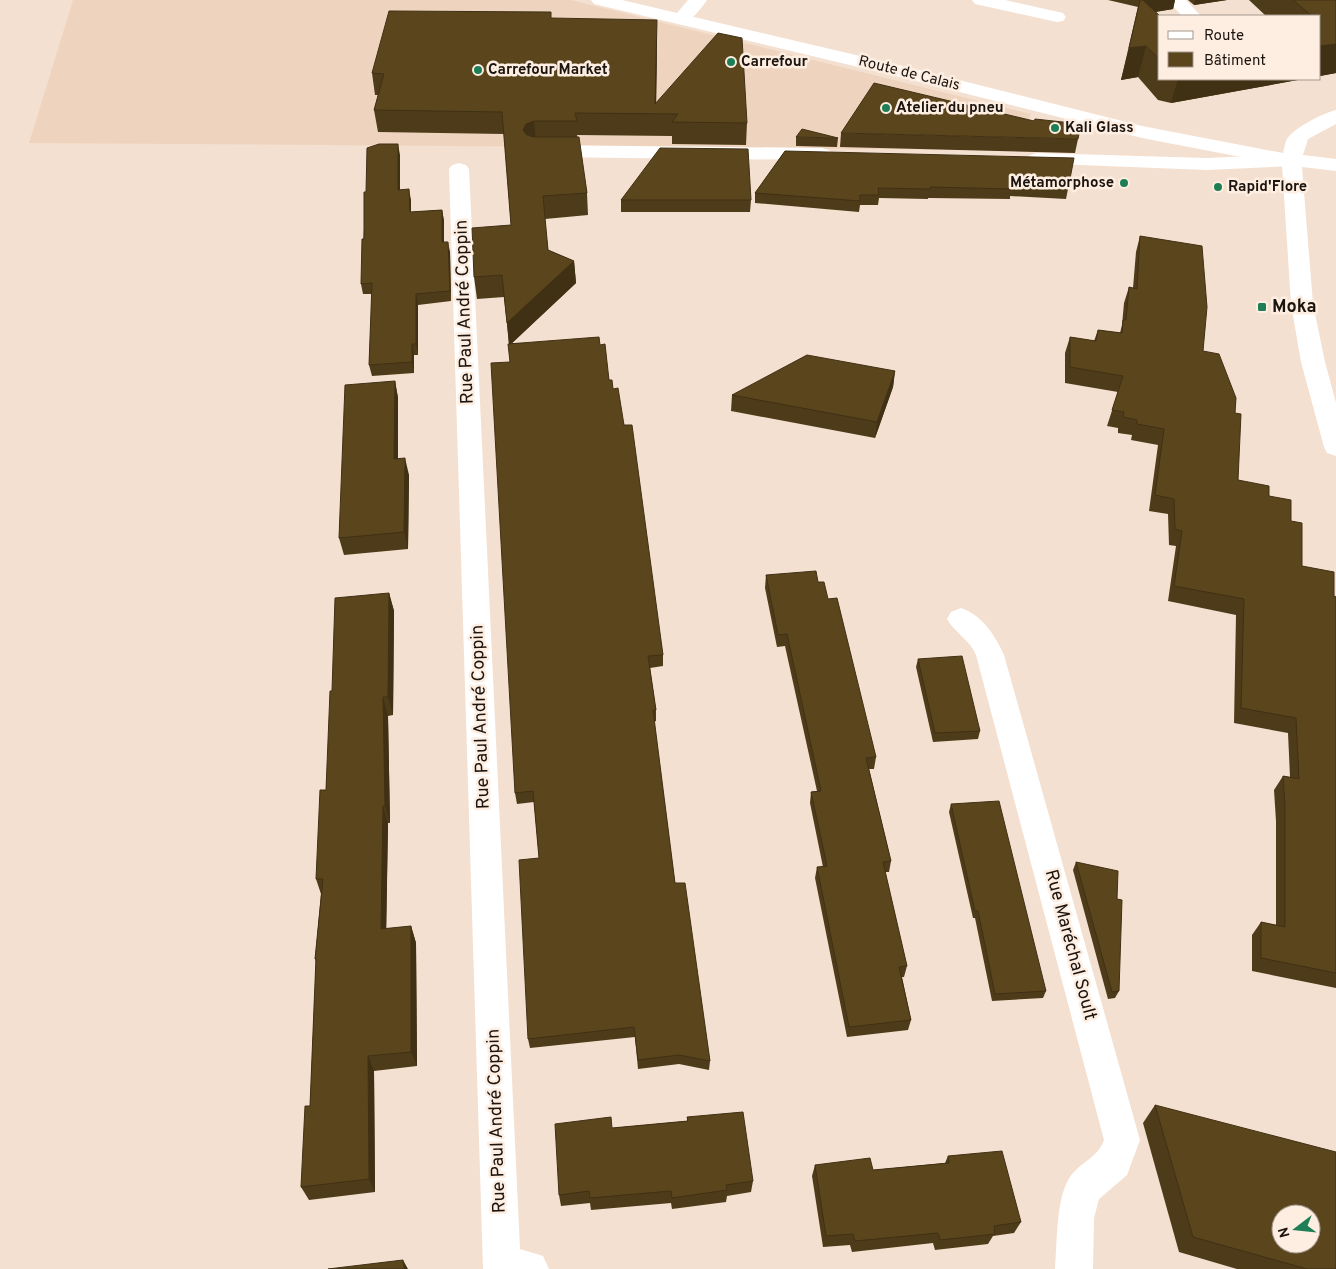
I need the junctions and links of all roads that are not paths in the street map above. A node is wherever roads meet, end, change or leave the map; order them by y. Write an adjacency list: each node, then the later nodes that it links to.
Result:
1 (600, 0): 5 (street, Route de Calais)
2 (651, 0): 5 (street, Route de Calais)
3 (981, 0): 7 (street)
4 (1176, 0): 6 (street)
5 (689, 10): 9 (street, Route de Calais); 12 (street, Route de Calais)
6 (1191, 15)
7 (1058, 17)
8 (1336, 116): 12 (street)
9 (1160, 136): 12 (street, Route de Calais); 15 (street)
10 (1336, 148): 12 (street, Route de Calais)
11 (536, 151): 13 (street)
12 (1294, 152): 15 (street); 16 (street, Route de Calais); 18 (street)
13 (836, 154)
14 (1014, 158): 15 (street)
15 (1140, 161)
16 (1336, 165)
17 (459, 169): 20 (street, Rue Paul André Coppin)
18 (1336, 447)
19 (961, 620): 21 (street, Rue Maréchal Soult)
20 (511, 1267)
21 (1074, 1269)

